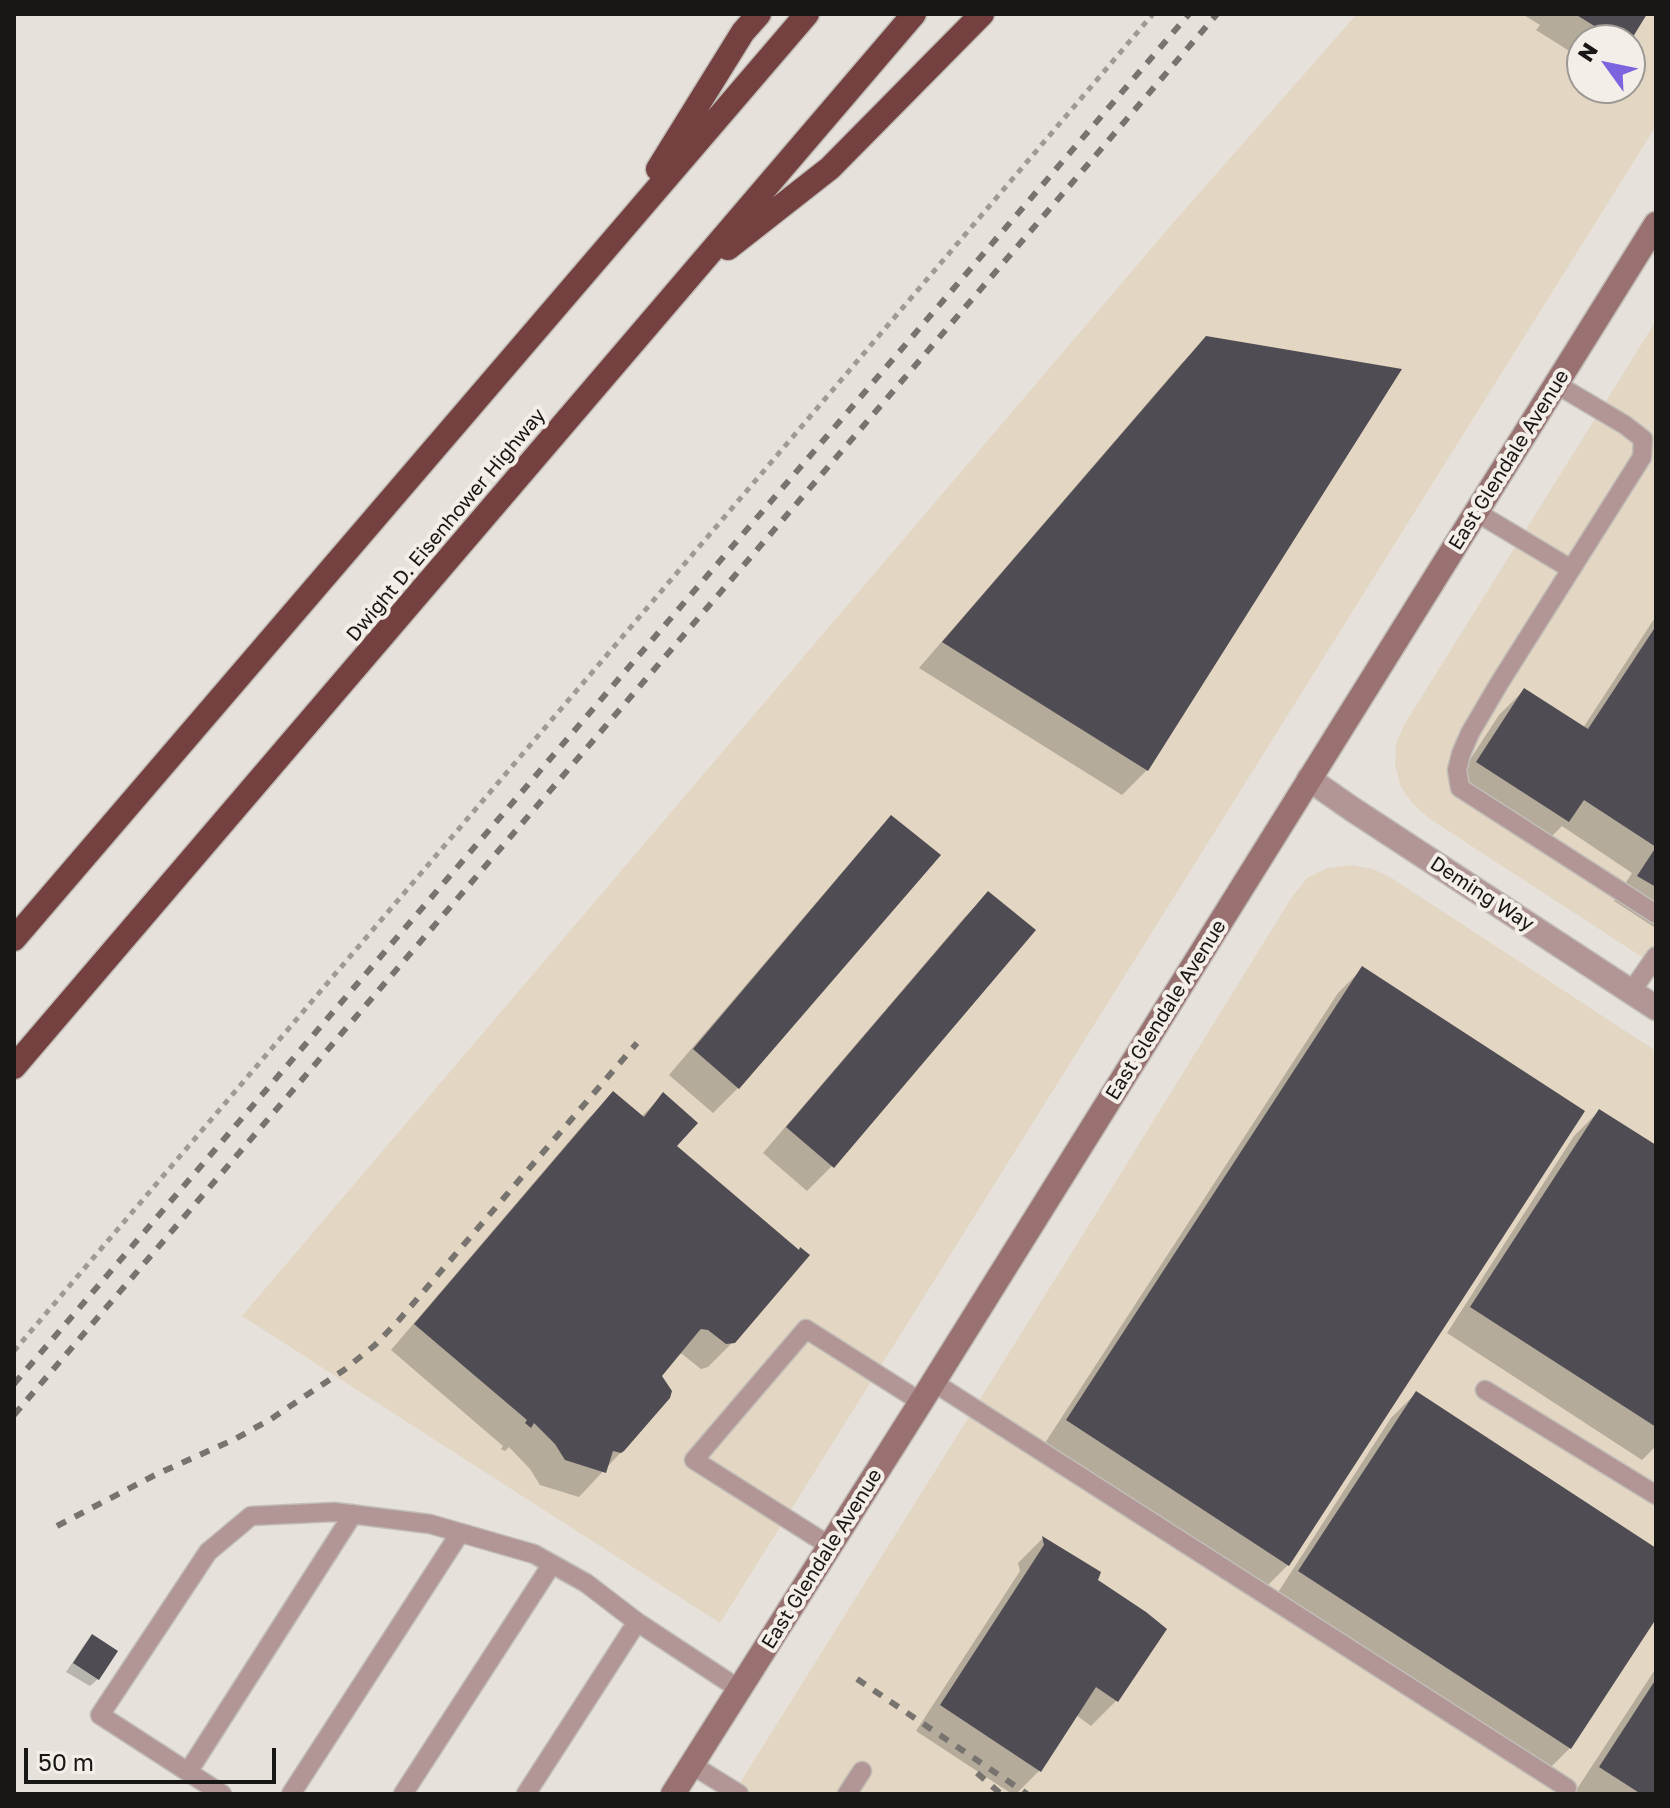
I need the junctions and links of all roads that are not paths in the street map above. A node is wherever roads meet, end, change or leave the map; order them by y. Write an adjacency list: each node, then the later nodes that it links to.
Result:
1 (759, 14): 6 (highway)
2 (807, 14): 6 (highway)
3 (914, 14): 7 (highway, Dwight D. Eisenhower Highway)
4 (982, 14): 7 (highway)
5 (1656, 224): 8 (street, East Glendale Avenue)
6 (615, 237): 13 (highway)
7 (685, 281): 17 (highway, Dwight D. Eisenhower Highway)
8 (1556, 384): 9 (street, East Glendale Avenue); 10 (lane)
9 (1476, 512): 10 (lane); 11 (street, East Glendale Avenue)
10 (1571, 569): 12 (lane)
11 (1309, 779): 15 (street, Deming Way); 19 (street, East Glendale Avenue)
12 (1656, 914)
13 (14, 939)
14 (1656, 956): 15 (lane)
15 (1631, 992): 16 (street, Deming Way)
16 (1656, 1008)
17 (14, 1067)
18 (1485, 1390): 20 (lane)
19 (927, 1392): 23 (street, East Glendale Avenue); 23 (lane); 30 (lane)
20 (1656, 1495)
21 (353, 1514): 22 (lane); 29 (lane); 29 (lane)
22 (460, 1533): 24 (lane); 32 (lane)
23 (830, 1546): 26 (street, East Glendale Avenue)
24 (552, 1564): 25 (lane); 33 (lane)
25 (637, 1622): 26 (lane); 34 (lane)
26 (739, 1689): 27 (street, East Glendale Avenue)
27 (692, 1765): 35 (street, East Glendale Avenue); 36 (lane)
28 (862, 1771): 37 (lane)
29 (188, 1772): 31 (lane)
30 (1567, 1788)
31 (222, 1794)
32 (291, 1794)
33 (403, 1794)
34 (526, 1794)
35 (673, 1794)
36 (739, 1794)
37 (847, 1794)

